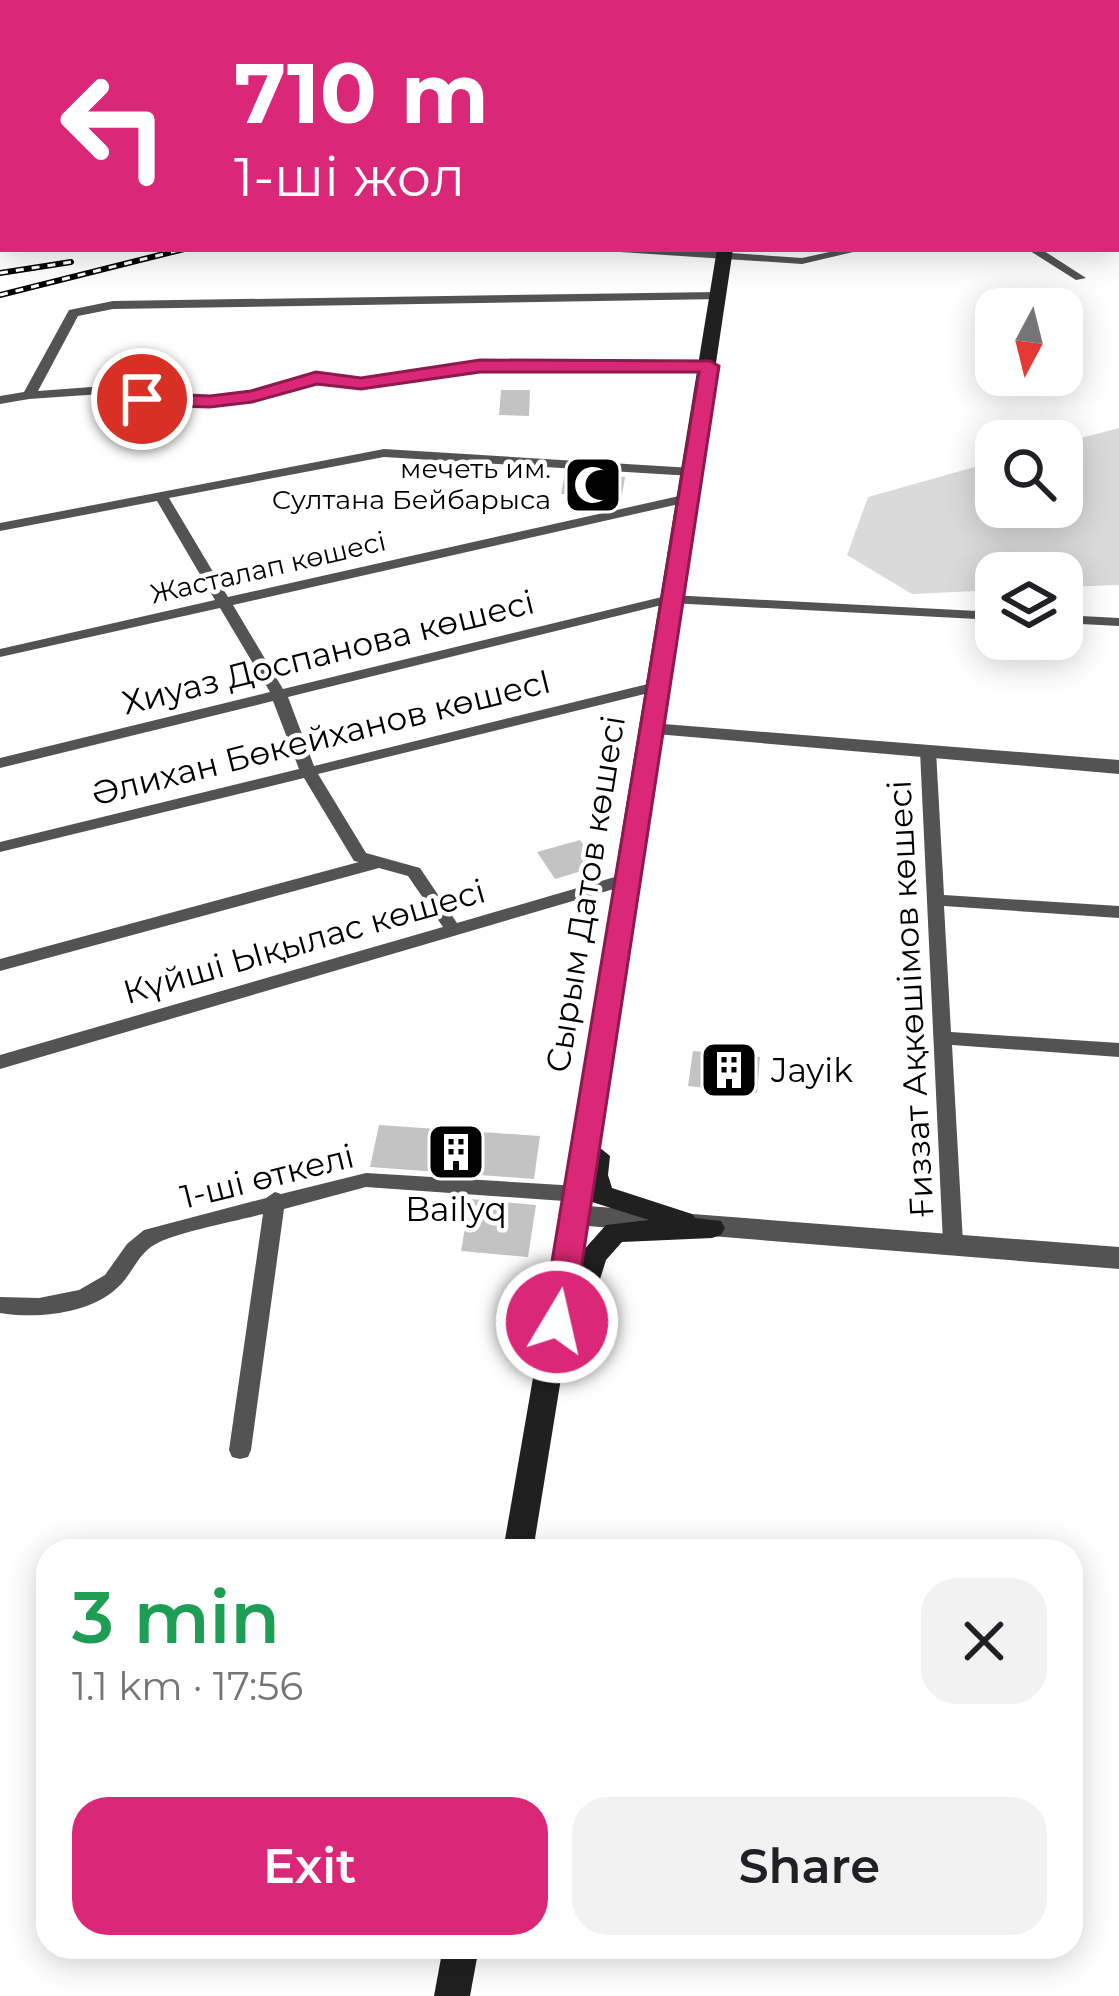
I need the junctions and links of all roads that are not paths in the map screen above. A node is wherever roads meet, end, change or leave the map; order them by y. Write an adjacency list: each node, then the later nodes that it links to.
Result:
1 (724, 252): 2 (street); 5 (main road, Сырым Датов көшесі)
2 (850, 252)
3 (1038, 252): 4 (street)
4 (1080, 278)
5 (717, 296): 6 (main road, Сырым Датов көшесі); 7 (street)
6 (710, 366): 7 (street); 9 (main road, Сырым Датов көшесі)
7 (29, 395): 8 (street)
8 (0, 400)
9 (692, 472): 10 (street); 11 (main road, Сырым Датов көшесі)
10 (161, 496): 12 (street); 14 (street)
11 (688, 498): 13 (main road, Сырым Датов көшесі); 14 (street, Жасталап көшесі)
12 (0, 527)
13 (670, 599): 15 (street, Хиуаз Доспанова көшесі); 19 (main road, Сырым Датов көшесі); 20 (street, Хиуаз Доспанова көшесі)
14 (221, 603): 18 (street, Жасталап көшесі); 20 (street)
15 (975, 615)
16 (1083, 621): 17 (street)
17 (1119, 622)
18 (0, 653)
19 (656, 687): 21 (main road, Сырым Датов көшесі); 25 (street, Әлихан Бөкейханов көшесI)
20 (279, 694): 23 (street, Хиуаз Доспанова көшесі); 25 (street)
21 (650, 729): 22 (street); 28 (main road, Сырым Датов көшесі)
22 (928, 752): 24 (street); 29 (street, Ғиззат Ақкөшімов көшесi)
23 (0, 763)
24 (1119, 767)
25 (307, 769): 26 (street, Әлихан Бөкейханов көшесI); 27 (street)
26 (0, 847)
27 (374, 864): 31 (street); 32 (street)
28 (625, 880): 31 (street, Күйші Ықылас көшесі); 36 (main road, Сырым Датов көшесі)
29 (934, 900): 30 (street); 33 (street, Ғиззат Ақкөшімов көшесi)
30 (1119, 912)
31 (452, 928): 35 (street, Күйші Ықылас көшесі)
32 (0, 965)
33 (941, 1038): 34 (street); 40 (street, Ғиззат Ақкөшімов көшесi)
34 (1119, 1050)
35 (0, 1062)
36 (590, 1110): 38 (main road, Сырым Датов көшесі); 39 (main road)
37 (275, 1200): 38 (street, 1-ші өткелі); 42 (street, 1-ші өткелі); 44 (street)
38 (577, 1204): 39 (street); 43 (main road, Сырым Датов көшесі)
39 (712, 1228): 40 (street); 43 (main road)
40 (952, 1243): 41 (street)
41 (1119, 1258)
42 (0, 1305)
43 (557, 1322): 45 (main road, Сырым Датов көшесі)
44 (240, 1450)
45 (520, 1539)
46 (459, 1959): 47 (main road)
47 (452, 1996)

